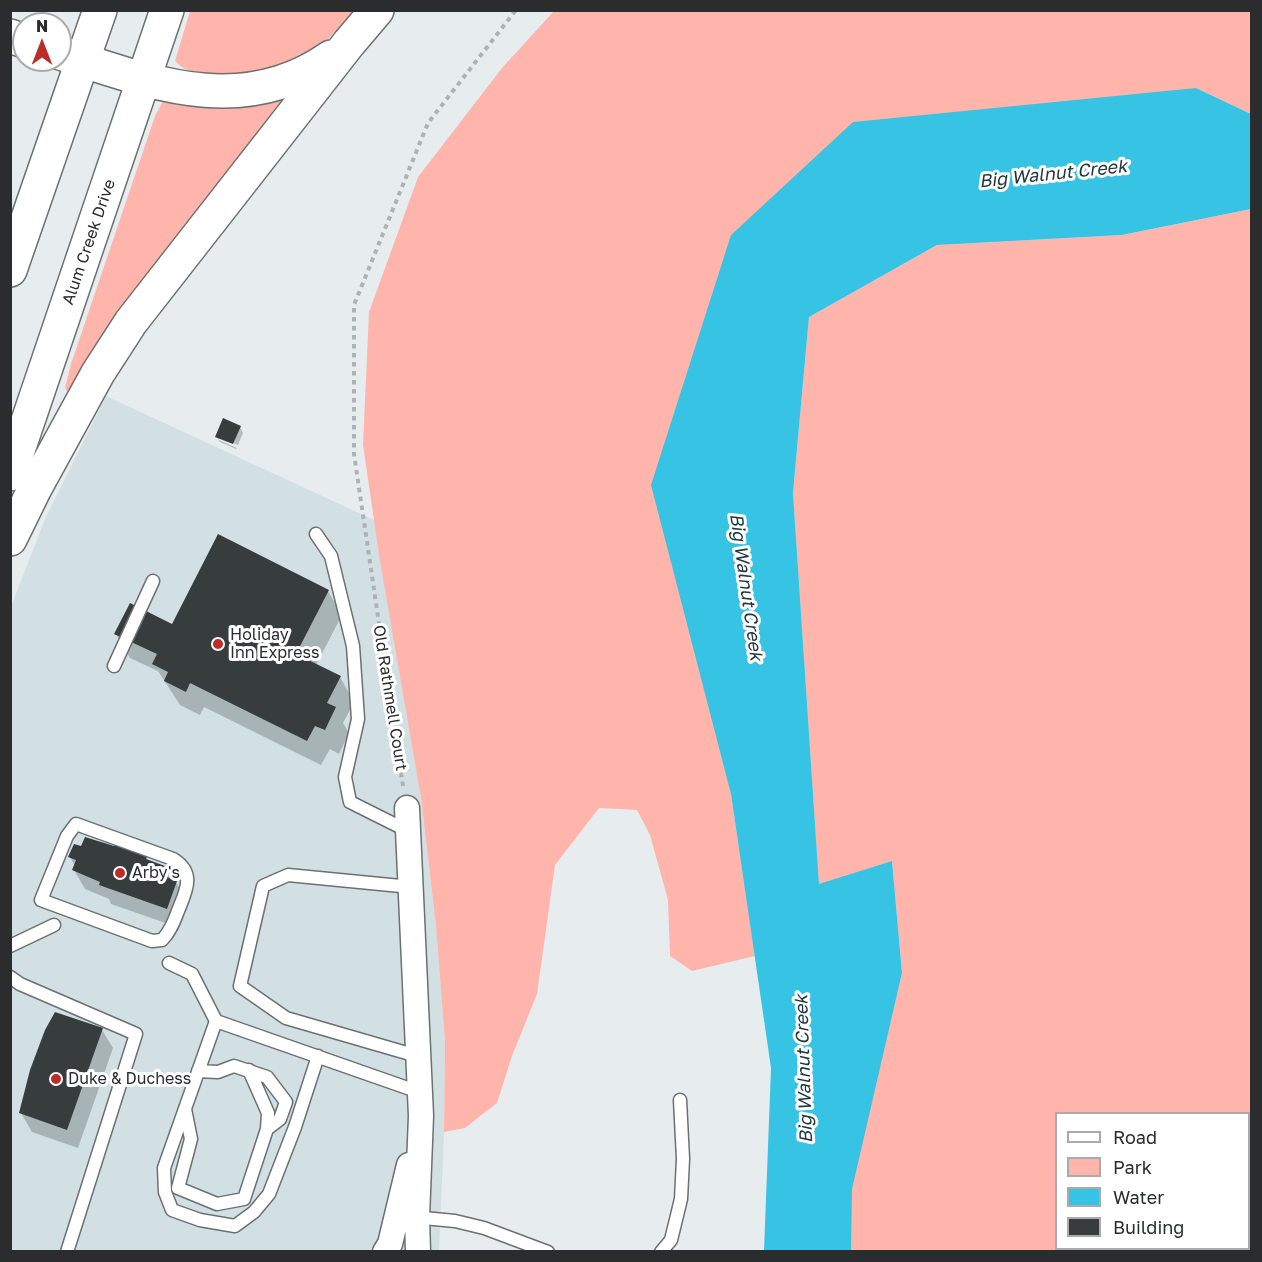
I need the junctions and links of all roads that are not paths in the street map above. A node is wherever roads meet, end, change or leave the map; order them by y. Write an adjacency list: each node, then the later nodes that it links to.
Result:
1 (100, 10): 5 (main road)
2 (167, 10): 7 (main road, Alum Creek Drive)
3 (377, 10): 4 (main road)
4 (350, 43): 7 (main road); 11 (main road)
5 (72, 56): 7 (main road)
6 (67, 72): 8 (main road)
7 (144, 79): 9 (main road, Alum Creek Drive)
8 (10, 270)
9 (10, 474)
10 (316, 534): 14 (lane)
11 (10, 538)
12 (153, 581): 13 (lane)
13 (114, 666)
14 (407, 820): 15 (street)
15 (411, 887): 23 (street); 23 (lane)
16 (41, 900): 16 (lane)
17 (54, 925): 18 (lane)
18 (10, 946)
19 (169, 963): 21 (lane)
20 (10, 977): 31 (lane)
21 (216, 1021): 22 (lane); 24 (lane)
22 (318, 1056): 26 (lane); 28 (lane)
23 (417, 1056): 26 (street)
24 (198, 1071): 25 (lane); 28 (lane)
25 (249, 1071): 29 (lane); 29 (lane)
26 (419, 1092): 30 (street)
27 (680, 1100): 35 (lane)
28 (185, 1108): 29 (lane)
29 (267, 1129)
30 (407, 1216): 32 (street); 33 (street); 34 (lane)
31 (67, 1251)
32 (385, 1251)
33 (418, 1251)
34 (548, 1251)
35 (661, 1251)

